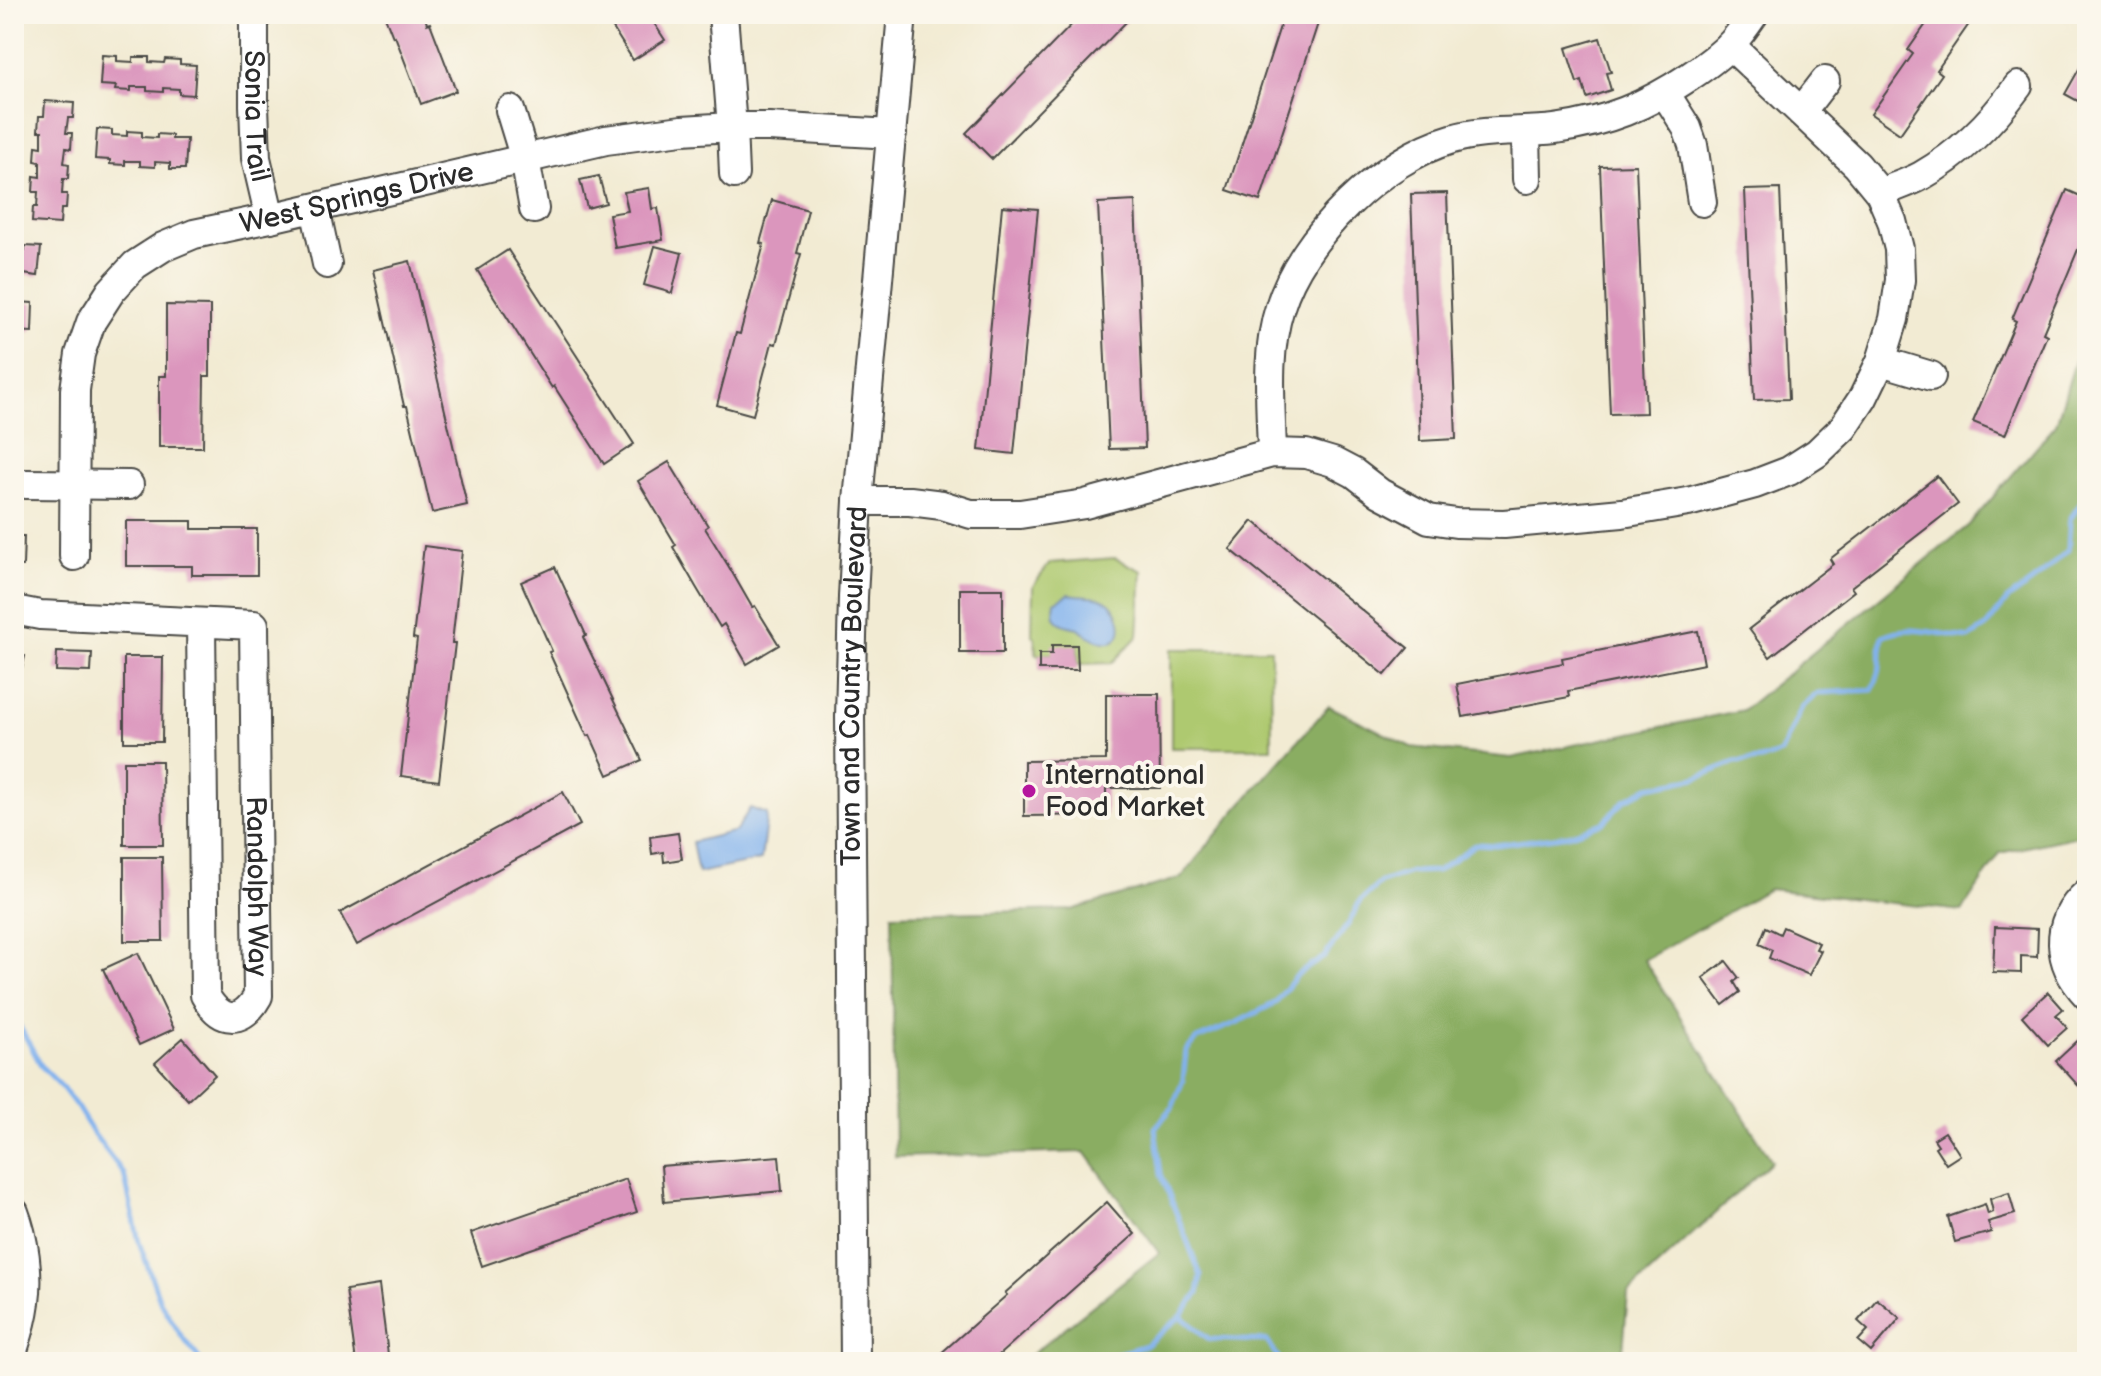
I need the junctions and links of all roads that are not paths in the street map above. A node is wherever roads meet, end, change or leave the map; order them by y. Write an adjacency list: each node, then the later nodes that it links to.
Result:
1 (254, 14): 21 (street, Sonia Trail)
2 (723, 14): 11 (street)
3 (902, 14): 13 (street, Town and Country Boulevard)
4 (1754, 14): 5 (street)
5 (1730, 45): 8 (street); 10 (street)
6 (1825, 81): 10 (street)
7 (2018, 86): 17 (street)
8 (1665, 93): 12 (street); 18 (street)
9 (510, 110): 14 (street)
10 (1801, 112): 17 (street)
11 (732, 127): 13 (street, West Springs Drive); 14 (street, West Springs Drive); 15 (street)
12 (1526, 131): 16 (street); 25 (street)
13 (892, 134): 29 (street, Town and Country Boulevard)
14 (525, 159): 19 (street, West Springs Drive); 20 (street)
15 (734, 174)
16 (1527, 179)
17 (1880, 193): 23 (street)
18 (1702, 202)
19 (315, 208): 21 (street, West Springs Drive); 22 (street)
20 (534, 209)
21 (270, 218): 27 (street, West Springs Drive)
22 (327, 264)
23 (1881, 361): 24 (street); 25 (street)
24 (1931, 376)
25 (1272, 453): 29 (street)
26 (26, 484): 27 (street)
27 (75, 485): 28 (street); 30 (street, West Springs Drive)
28 (129, 485)
29 (858, 501): 37 (street, Town and Country Boulevard)
30 (74, 556)
31 (14, 610): 32 (street, Randolph Way)
32 (201, 623): 32 (street, Randolph Way)
33 (2087, 893): 34 (street)
34 (2087, 995)
35 (14, 1212): 36 (street)
36 (15, 1339)
37 (855, 1362)

